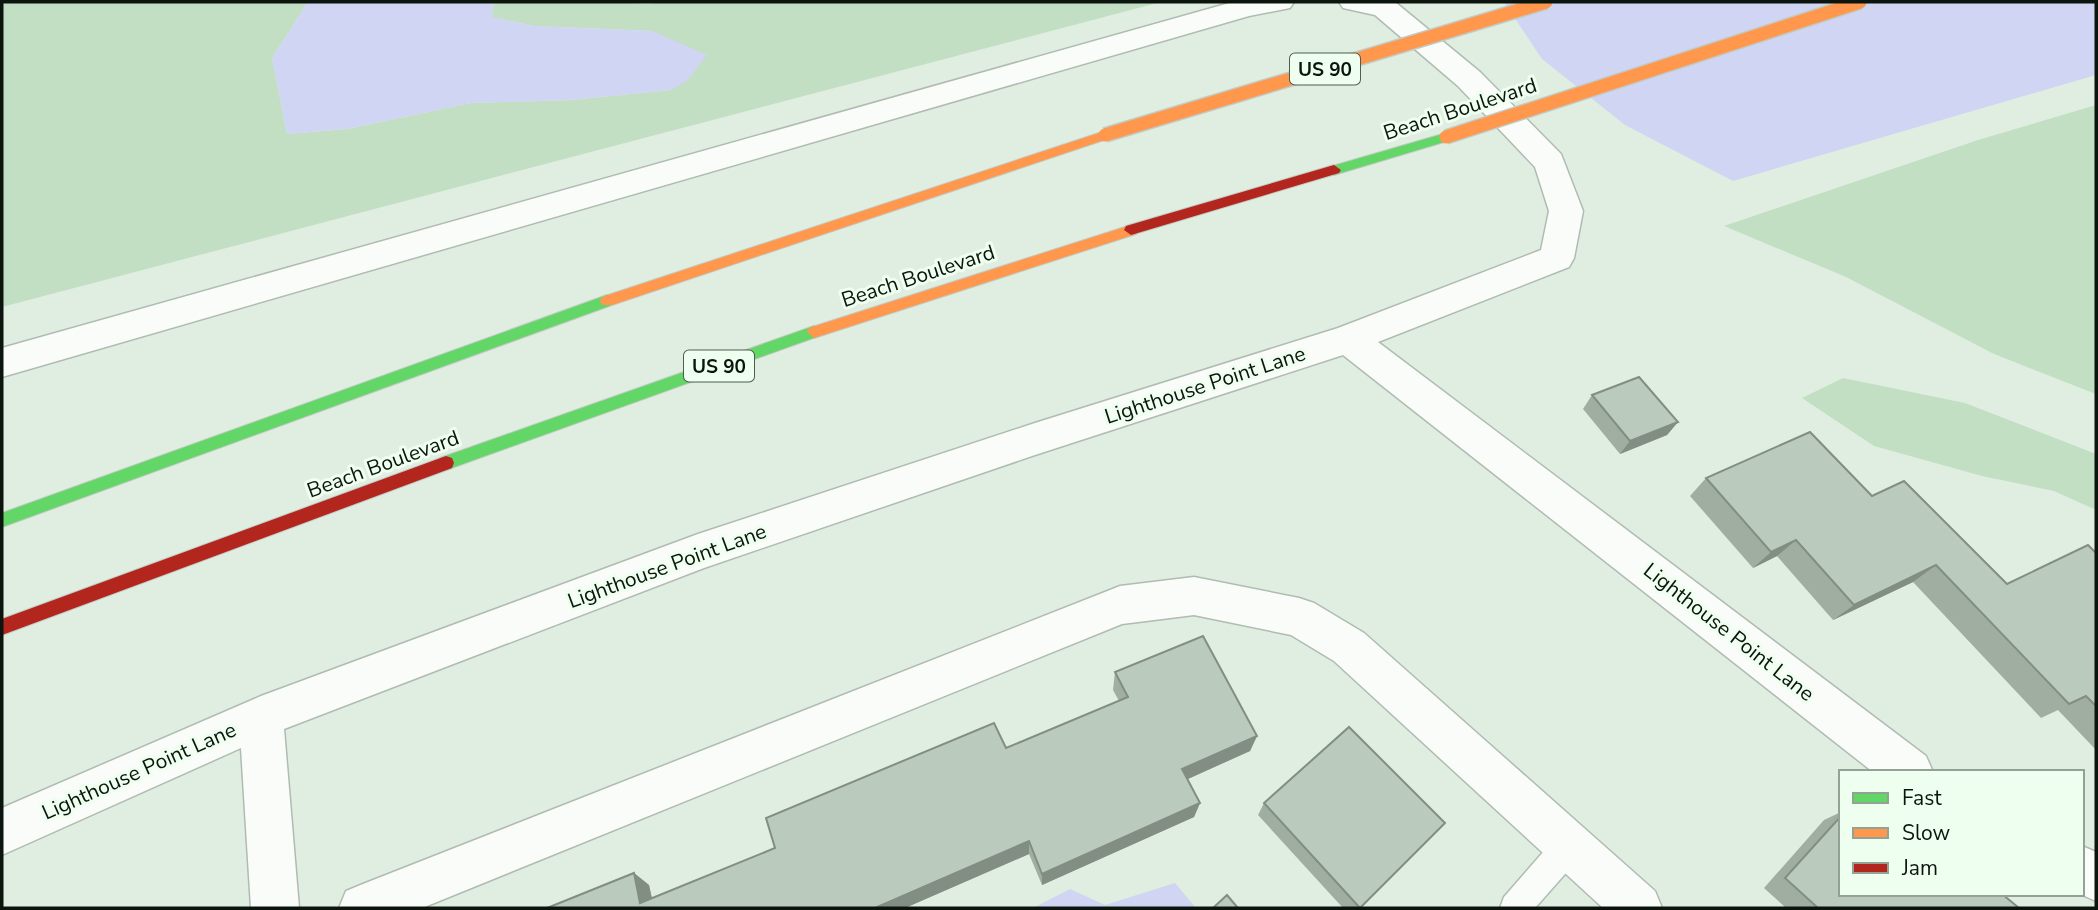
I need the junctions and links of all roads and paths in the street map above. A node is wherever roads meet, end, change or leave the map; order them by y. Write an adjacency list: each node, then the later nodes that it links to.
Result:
1 (1280, 2): 6 (street)
2 (1353, 2): 5 (street, Lighthouse Point Lane)
3 (1546, 2): 7 (highway, US 90, bridge)
4 (1860, 2): 8 (highway, Beach Boulevard / US 90, bridge)
5 (1348, 339): 9 (street, Lighthouse Point Lane); 10 (street, Lighthouse Point Lane)
6 (2, 363)
7 (2, 520)
8 (2, 627)
9 (261, 717): 11 (street, Lighthouse Point Lane); 13 (street)
10 (1907, 770)
11 (2, 832)
12 (1569, 846): 14 (street); 15 (lane); 16 (street)
13 (275, 908)
14 (363, 908)
15 (1515, 908)
16 (1638, 908)

